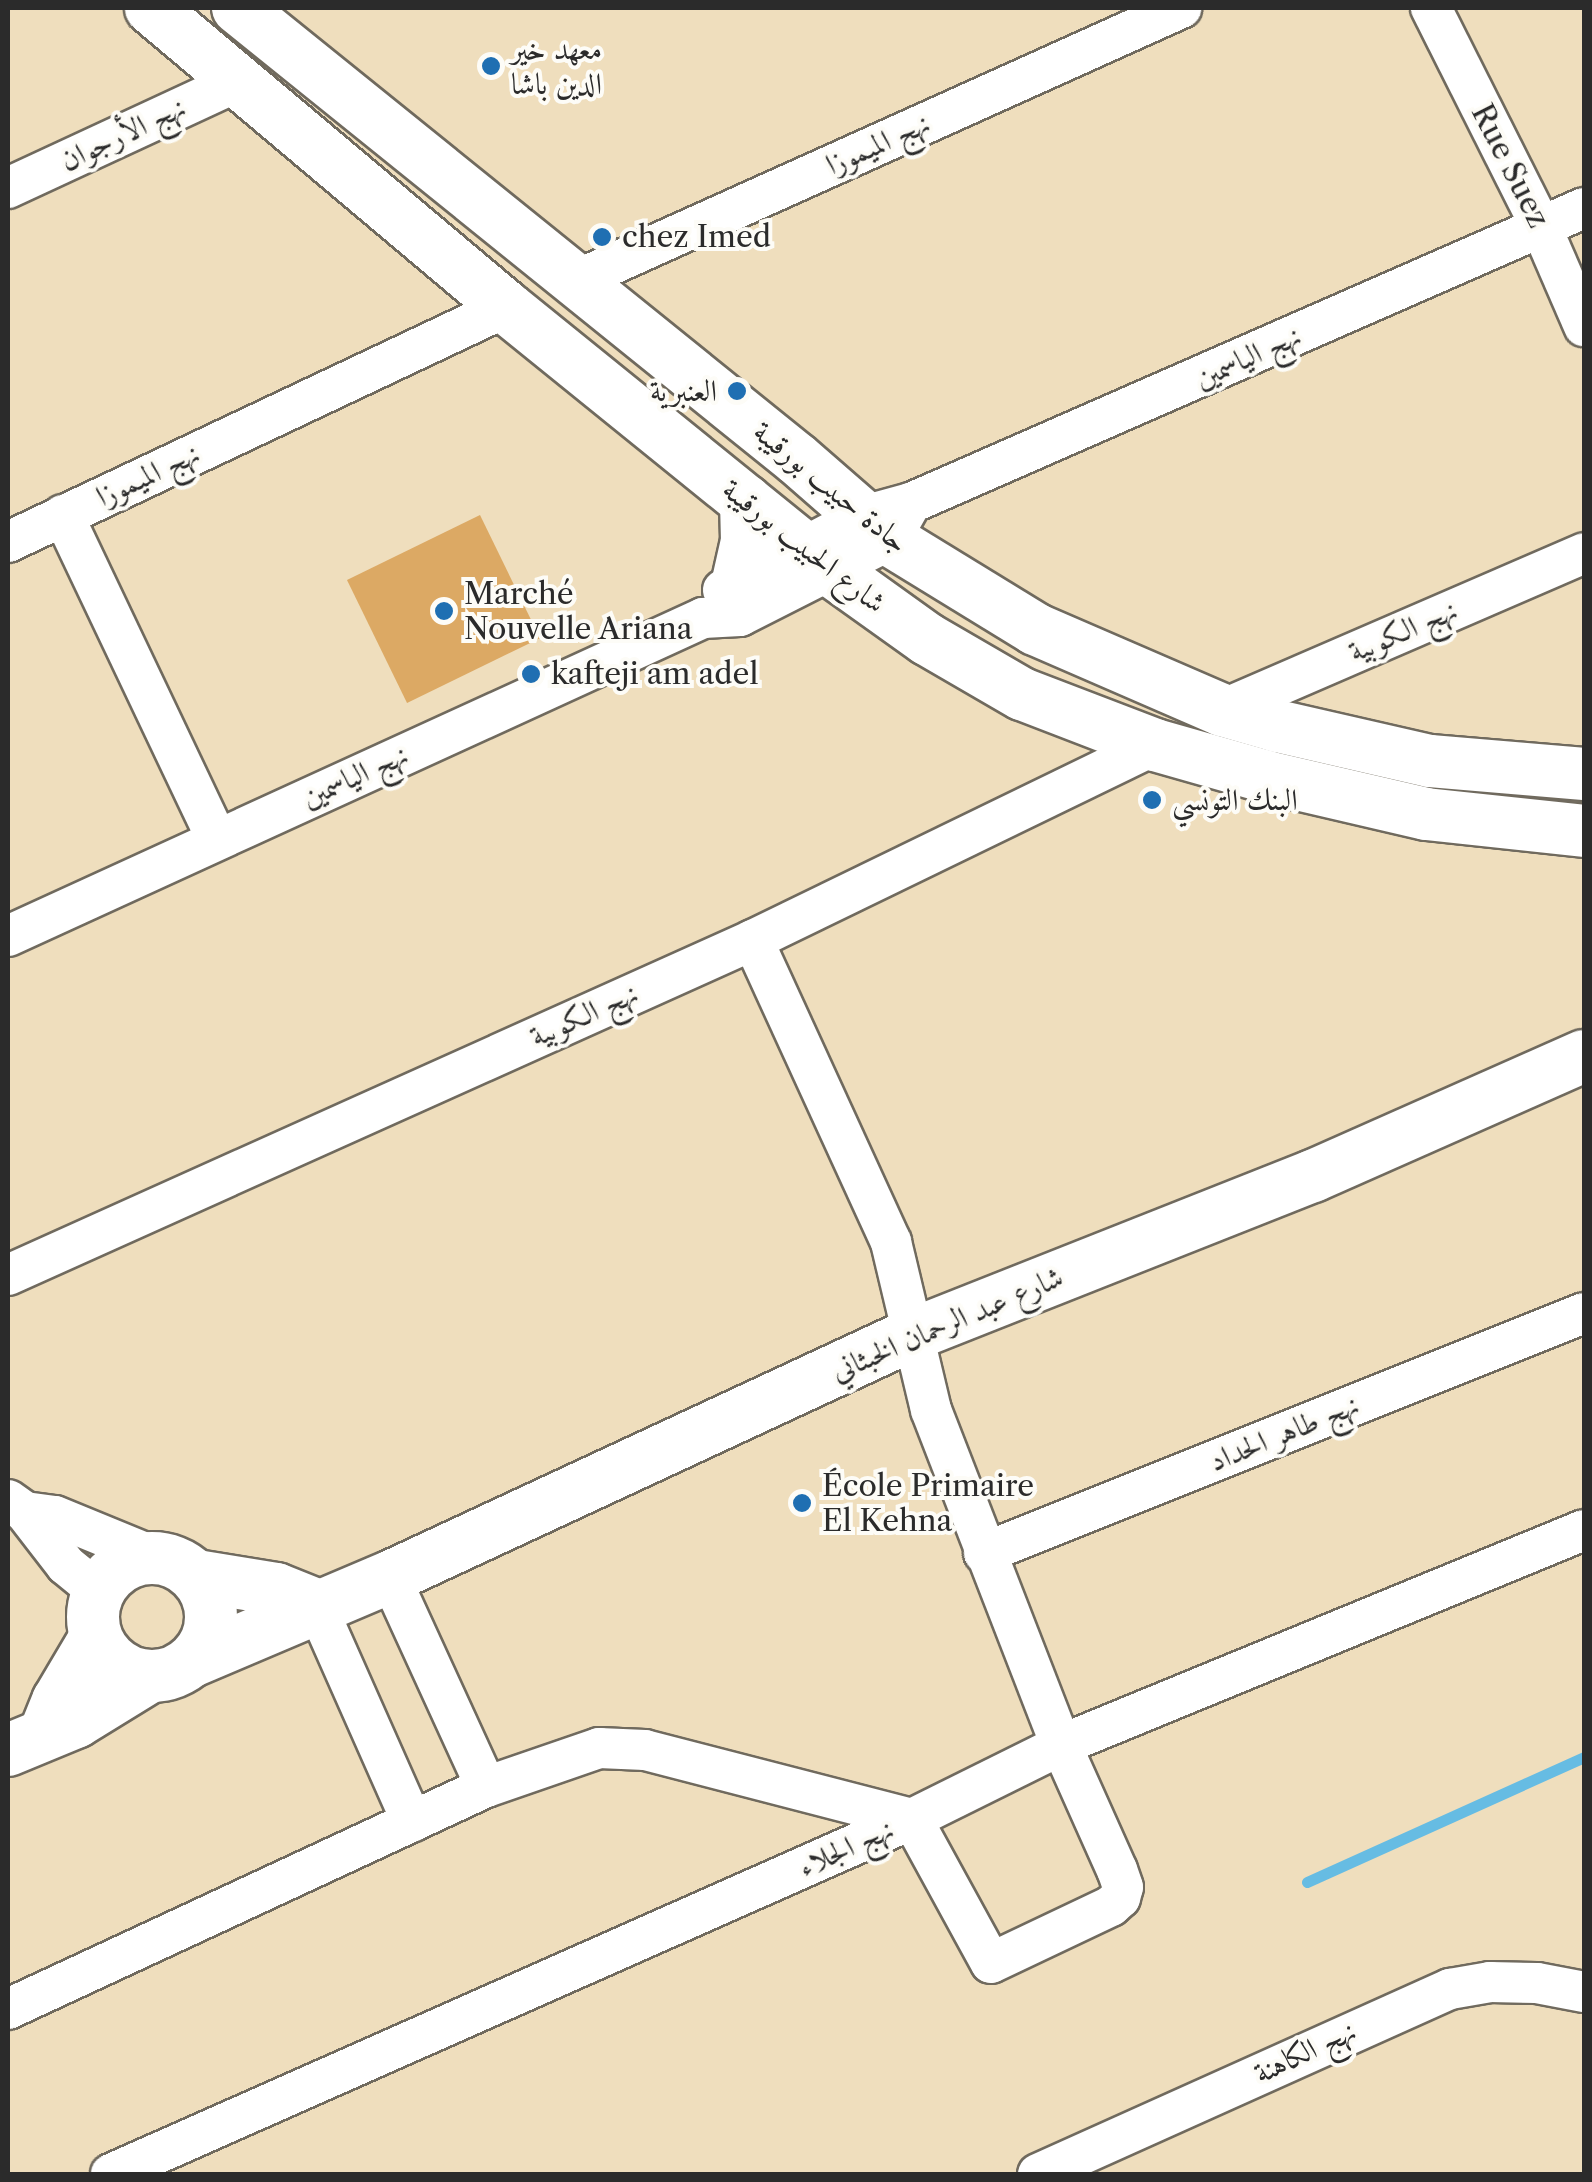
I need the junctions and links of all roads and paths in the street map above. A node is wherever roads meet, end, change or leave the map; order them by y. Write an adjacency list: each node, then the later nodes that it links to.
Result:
1 (152, 8): 5 (main road, شارع الحبيب بورقيبة)
2 (238, 8): 9 (main road, جادة حبيب بورقيبة)
3 (1181, 8): 9 (street, نهج الميموزا)
4 (1431, 8): 8 (street, Rue Suez)
5 (238, 80): 6 (street, نهج الأرجوان); 10 (main road, شارع الحبيب بورقيبة)
6 (8, 188)
7 (1584, 208): 8 (street, نهج الياسمين)
8 (1542, 229): 11 (street, Rue Suez); 14 (street, نهج الياسمين)
9 (574, 281): 14 (main road, جادة حبيب بورقيبة)
10 (506, 307): 12 (main road, شارع الحبيب بورقيبة); 13 (street, نهج الميموزا)
11 (1584, 326)
12 (746, 501): 17 (main road, شارع الحبيب بورقيبة); 18 (main road)
13 (63, 516): 15 (street, نهج الميموزا); 23 (street)
14 (888, 519): 17 (street, نهج الياسمين); 19 (main road, جادة حبيب بورقيبة)
15 (8, 542)
16 (1584, 553): 19 (street, نهج الكوبية)
17 (819, 559): 18 (street, نهج الياسمين); 20 (main road, شارع الحبيب بورقيبة)
18 (721, 600): 23 (street, نهج الياسمين)
19 (1222, 710): 21 (main road, جادة حبيب بورقيبة)
20 (1156, 745): 22 (main road, شارع الحبيب بورقيبة); 25 (street, نهج الكوبية)
21 (1584, 774)
22 (1584, 831)
23 (217, 838): 24 (street, نهج الياسمين)
24 (8, 936)
25 (753, 940): 27 (street, نهج الكوبية); 29 (street)
26 (1584, 1056): 29 (main road, شارع عبد الرحمان الخبثاني)
27 (8, 1274)
28 (1584, 1313): 32 (street, نهج طاهر الحداد)
29 (911, 1335): 32 (street); 34 (main road, شارع عبد الرحمان الخبثاني)
30 (16, 1506): 33 (street); 36 (street)
31 (1584, 1530): 39 (street, نهج الجلاء)
32 (984, 1553): 39 (street)
33 (175, 1567): 35 (main road); 36 (main road); 37 (main road)
34 (390, 1577): 35 (main road, شارع عبد الرحمان الخبثاني); 40 (street)
35 (316, 1605): 37 (main road, شارع عبد الرحمان الخبثاني); 42 (street)
36 (97, 1614): 37 (main road); 38 (main road, شارع عبد الرحمان الخبثاني)
37 (171, 1669): 38 (main road, شارع عبد الرحمان الخبثاني)
38 (26, 1742)
39 (1061, 1745): 41 (street, نهج الجلاء); 41 (street)
40 (486, 1786): 41 (street); 42 (street)
41 (912, 1819): 45 (street, نهج الجلاء)
42 (412, 1822): 44 (street)
43 (1584, 1992): 46 (street, نهج الكاهنة)
44 (8, 2009)
45 (110, 2174)
46 (1038, 2174)

